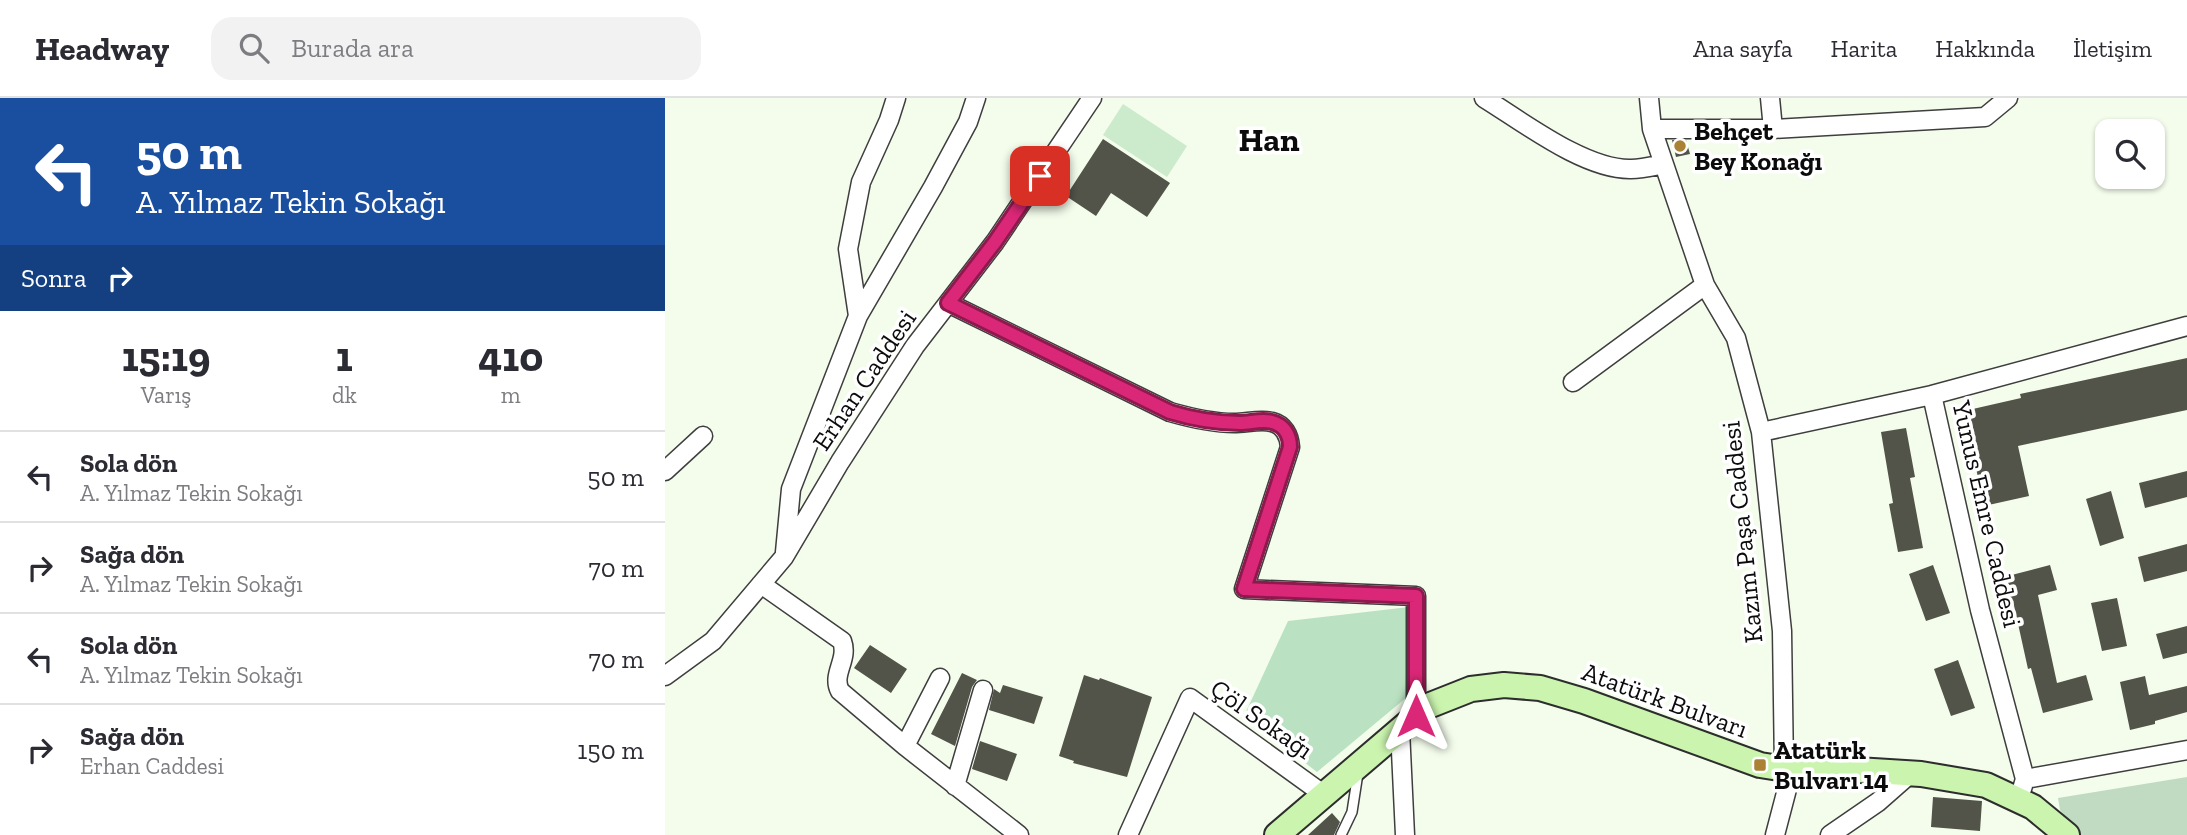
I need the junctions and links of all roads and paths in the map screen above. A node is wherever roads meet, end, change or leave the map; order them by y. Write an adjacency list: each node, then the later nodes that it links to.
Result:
1 (896, 98): 13 (street)
2 (976, 98): 13 (street)
3 (1092, 98): 12 (street, Erhan Caddesi)
4 (1484, 98): 10 (street)
5 (1649, 98): 8 (street, Kazım Paşa Caddesi)
6 (1770, 98): 9 (street)
7 (2008, 98): 9 (street)
8 (1652, 128): 9 (street); 10 (street, Kazım Paşa Caddesi)
9 (1773, 129)
10 (1664, 164): 11 (street, Kazım Paşa Caddesi)
11 (1705, 285): 15 (street); 17 (street, Kazım Paşa Caddesi)
12 (948, 303): 20 (street, Erhan Caddesi); 25 (street)
13 (858, 316): 20 (street)
14 (2187, 326): 16 (street, Yunus Emre Caddesi)
15 (1573, 382)
16 (1932, 395): 17 (street); 32 (street, Yunus Emre Caddesi)
17 (1761, 432): 29 (street, Kazım Paşa Caddesi)
18 (703, 436): 19 (street)
19 (665, 471)
20 (784, 557): 21 (street, Erhan Caddesi)
21 (761, 584): 22 (street, Erhan Caddesi); 26 (street)
22 (665, 676)
23 (940, 678): 26 (street)
24 (983, 690): 31 (street)
25 (1408, 723): 28 (main road, Atatürk Bulvarı); 29 (main road, Atatürk Bulvarı); 39 (street)
26 (905, 746): 31 (street)
27 (2187, 750): 32 (street)
28 (1360, 763): 33 (main road, Atatürk Bulvarı); 38 (lane)
29 (1788, 770): 30 (main road, Atatürk Bulvarı); 40 (street, Kazım Paşa Caddesi)
30 (1911, 774): 32 (main road, Atatürk Bulvarı); 34 (street)
31 (955, 786): 35 (street)
32 (2022, 789): 43 (main road, Atatürk Bulvarı)
33 (1323, 794): 36 (street, Çöl Sokağı); 37 (main road, Atatürk Bulvarı)
34 (1861, 813): 41 (street); 42 (street)
35 (1019, 835)
36 (1129, 835)
37 (1277, 835)
38 (1341, 835)
39 (1405, 835)
40 (1775, 835)
41 (1830, 835)
42 (1854, 835)
43 (2067, 835)

